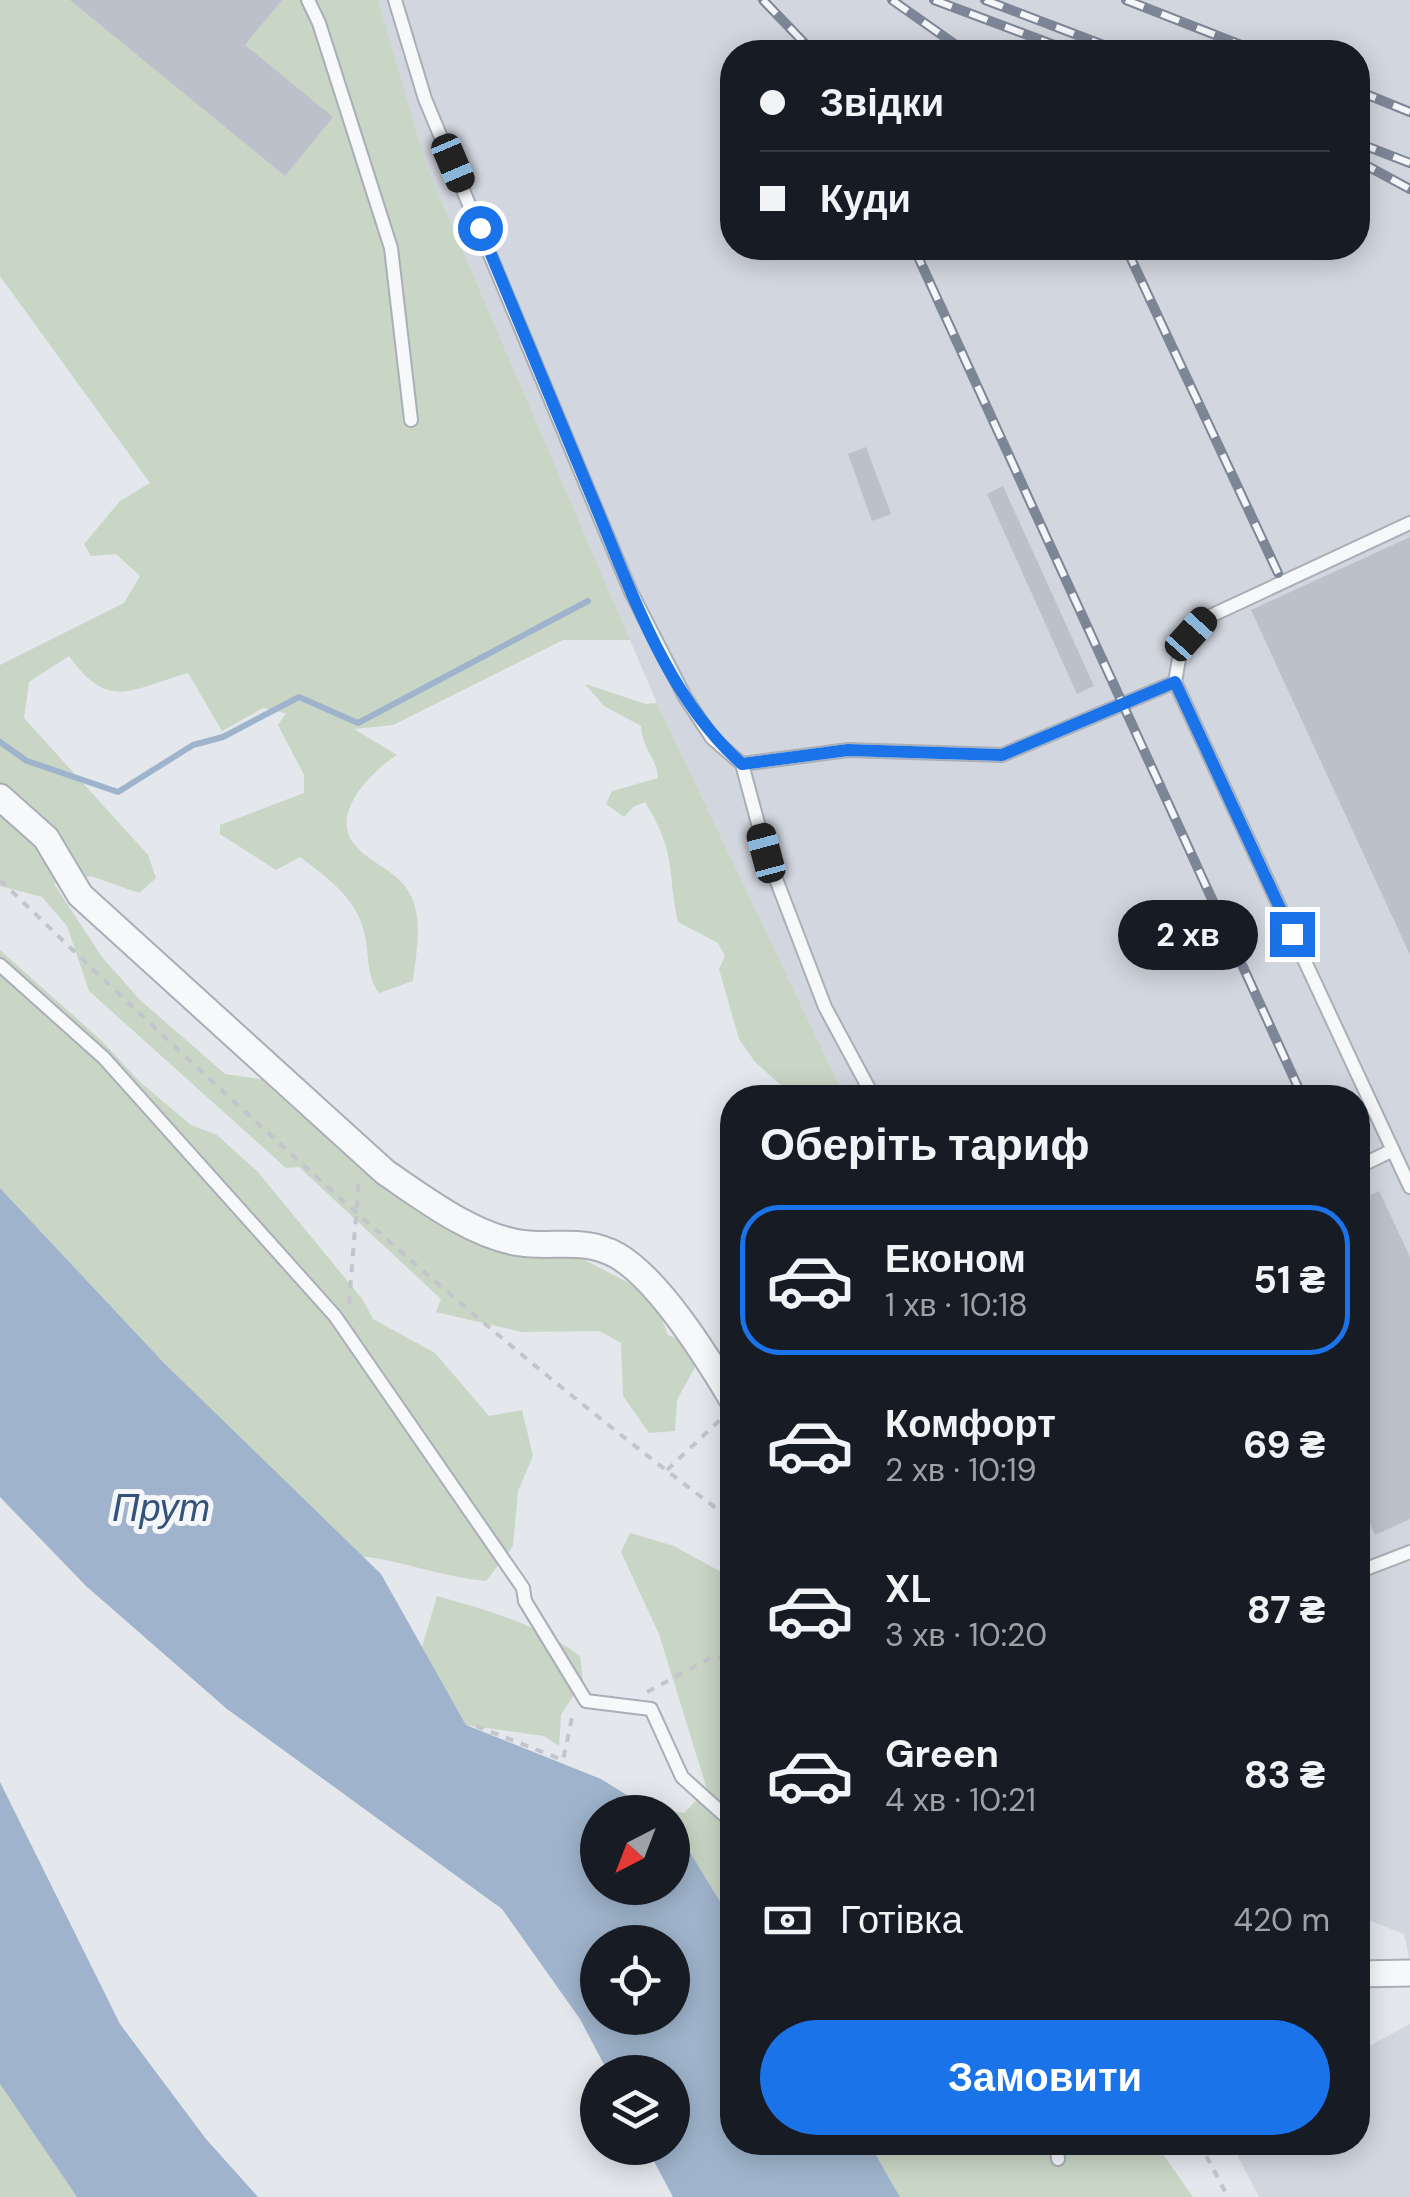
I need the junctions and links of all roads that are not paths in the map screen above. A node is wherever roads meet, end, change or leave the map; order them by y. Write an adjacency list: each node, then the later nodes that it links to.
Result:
1 (308, 0): 3 (lane)
2 (395, 0): 6 (lane)
3 (411, 420)
4 (1410, 523): 5 (lane)
5 (1175, 682): 6 (lane); 10 (lane)
6 (742, 764): 9 (lane)
7 (0, 797): 15 (street)
8 (0, 965): 18 (lane)
9 (867, 1085)
10 (1363, 1085)
11 (1370, 1101): 12 (lane)
12 (1393, 1150): 13 (lane); 14 (lane)
13 (1370, 1162)
14 (1410, 1186)
15 (720, 1380)
16 (1410, 1552): 17 (lane)
17 (1370, 1567)
18 (720, 1811)
19 (1410, 1973): 20 (street)
20 (1370, 1974)
21 (1057, 2155): 22 (lane)
22 (1058, 2160)

